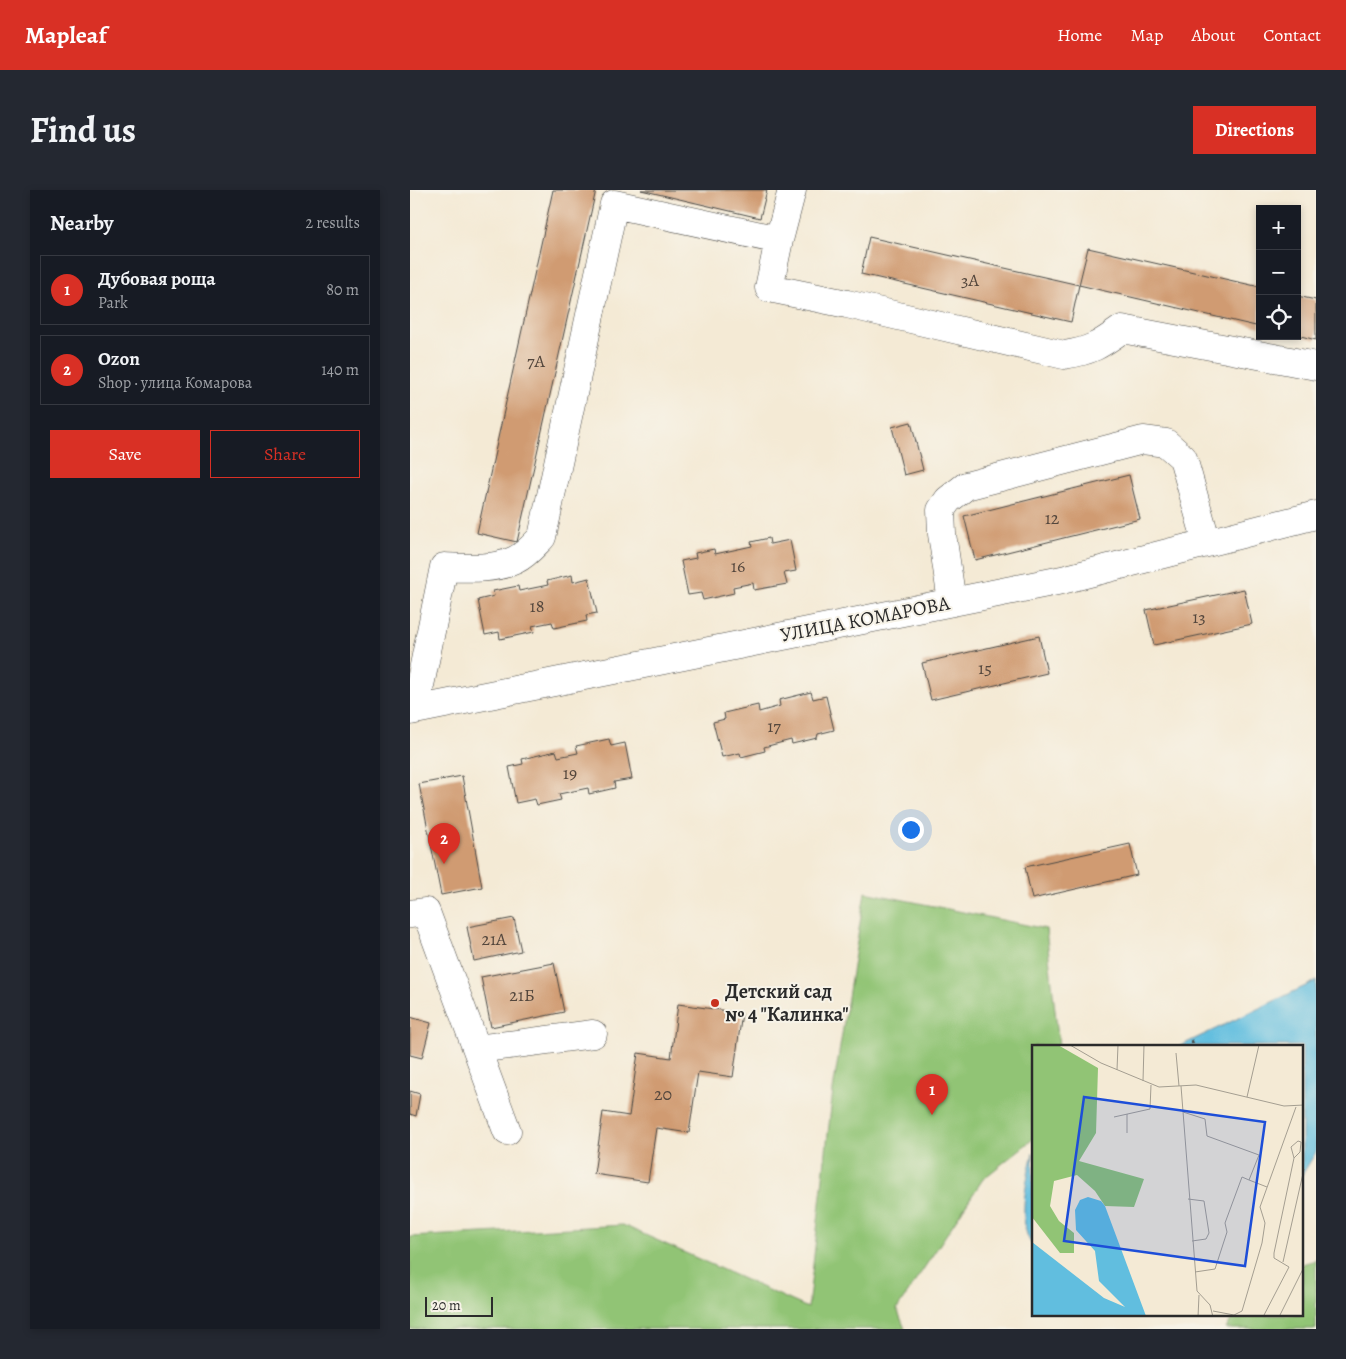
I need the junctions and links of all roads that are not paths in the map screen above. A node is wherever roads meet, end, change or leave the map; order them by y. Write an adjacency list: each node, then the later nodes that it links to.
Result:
1 (792, 190): 2 (street)
2 (779, 240): 3 (street); 7 (street)
3 (1316, 366)
4 (1316, 515): 5 (street, УЛИЦА КОМАРОВА)
5 (1207, 543): 6 (street, УЛИЦА КОМАРОВА); 6 (street)
6 (952, 602): 7 (street, УЛИЦА КОМАРОВА)
7 (412, 711)
8 (410, 914): 10 (street)
9 (593, 1034): 10 (street)
10 (477, 1050): 11 (street)
11 (507, 1131)

